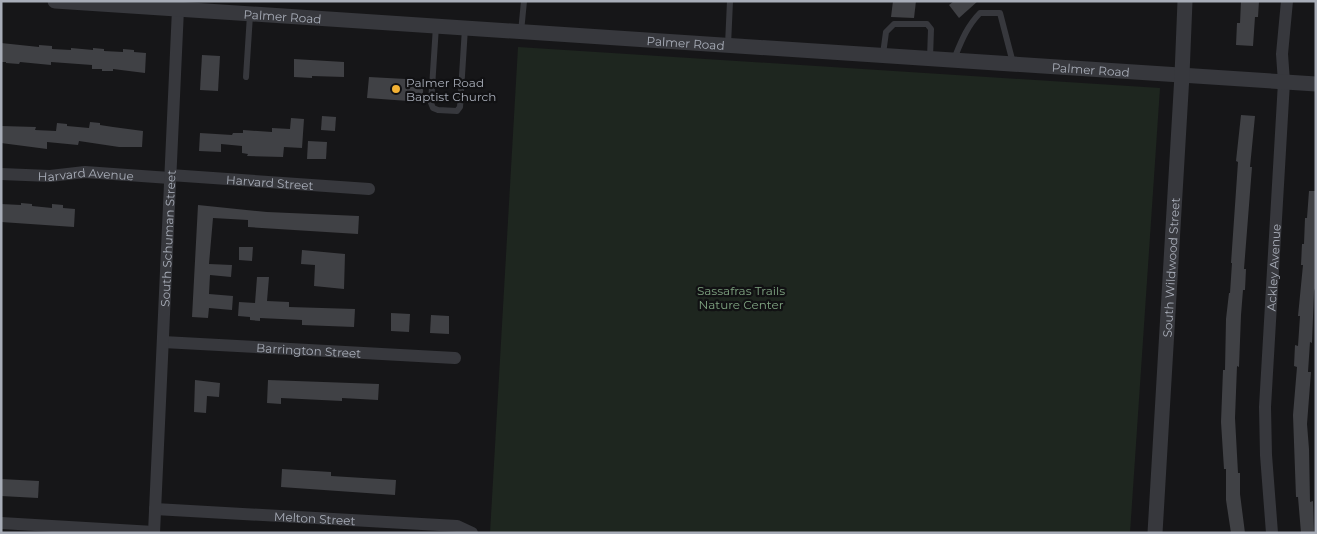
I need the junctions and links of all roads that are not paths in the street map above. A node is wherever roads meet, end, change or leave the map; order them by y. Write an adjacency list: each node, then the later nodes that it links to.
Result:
1 (55, 1): 6 (street, Palmer Road)
2 (524, 1): 11 (lane)
3 (730, 1): 12 (lane)
4 (1185, 1): 17 (street, South Wildwood Street)
5 (1287, 1): 19 (street, Ackley Avenue)
6 (156, 5): 7 (street, Palmer Road)
7 (178, 10): 8 (street, Palmer Road); 22 (street, South Schuman Street)
8 (250, 14): 9 (street, Palmer Road); 18 (lane)
9 (436, 26): 10 (street, Palmer Road); 10 (lane)
10 (465, 28): 11 (street, Palmer Road)
11 (521, 32): 12 (street, Palmer Road)
12 (728, 46): 13 (street, Palmer Road)
13 (883, 56): 14 (street, Palmer Road); 14 (lane)
14 (930, 59): 15 (street, Palmer Road)
15 (954, 61): 16 (street, Palmer Road); 16 (lane)
16 (1013, 65): 17 (street, Palmer Road)
17 (1182, 75): 19 (street, Palmer Road); 30 (street, South Wildwood Street)
18 (246, 77)
19 (1284, 82): 20 (street, Palmer Road); 31 (street, Ackley Avenue)
20 (1316, 84)
21 (1, 174): 22 (street, Harvard Avenue)
22 (170, 177): 23 (street, Harvard Street); 24 (street, South Schuman Street)
23 (369, 189)
24 (163, 342): 25 (street, Barrington Street); 26 (street, South Schuman Street)
25 (455, 358)
26 (155, 509): 28 (street, South Schuman Street); 29 (street, Melton Street)
27 (1, 523): 28 (street)
28 (154, 533)
29 (472, 533)
30 (1155, 533)
31 (1272, 533)

